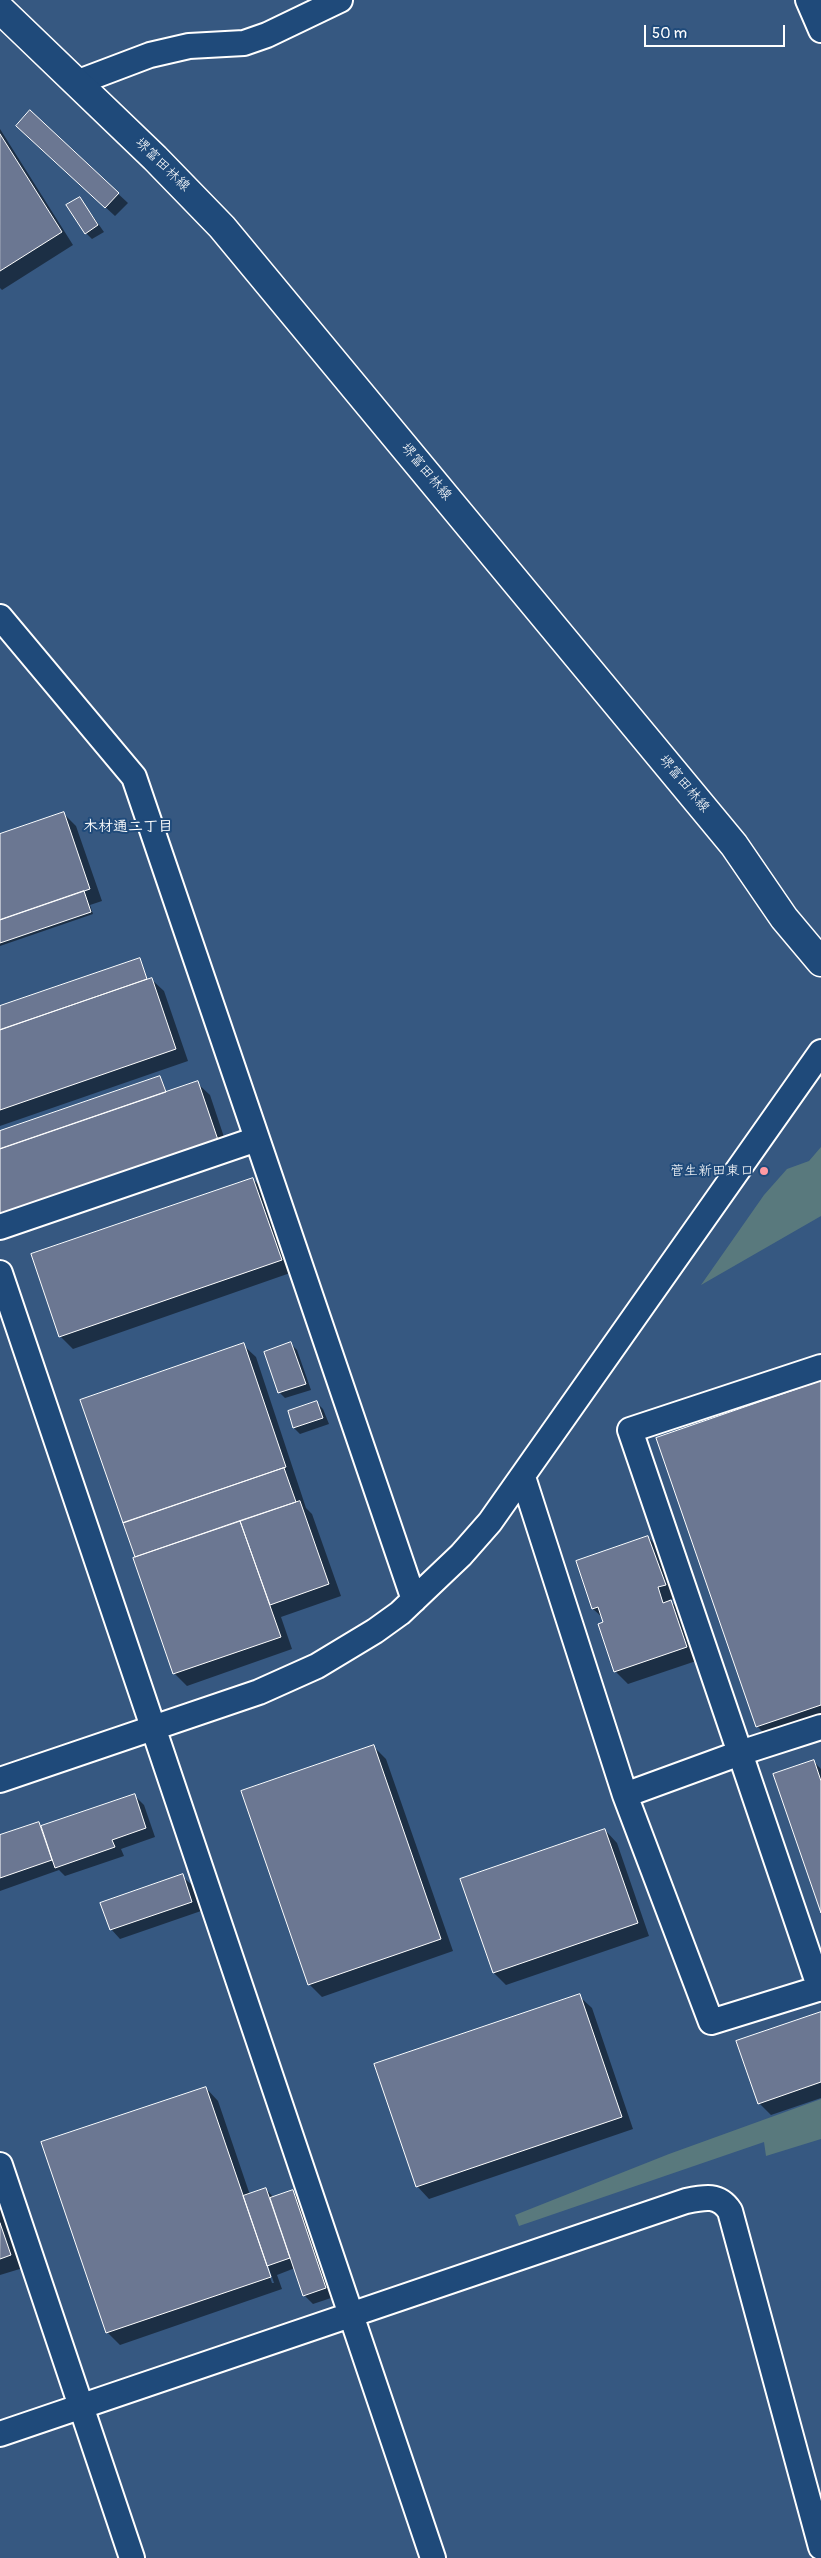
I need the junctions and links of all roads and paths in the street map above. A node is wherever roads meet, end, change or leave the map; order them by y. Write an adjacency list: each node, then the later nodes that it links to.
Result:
1 (340, 0): 5 (street)
2 (808, 0): 4 (street)
3 (0, 9): 5 (main road, 堺富田林線)
4 (821, 30)
5 (76, 83): 7 (main road, 堺富田林線)
6 (0, 617): 9 (street)
7 (821, 962)
8 (821, 1052): 13 (street)
9 (257, 1139): 10 (street); 14 (street)
10 (0, 1228)
11 (0, 1274): 16 (street)
12 (821, 1367): 17 (street)
13 (523, 1477): 14 (street); 19 (street)
14 (414, 1600): 16 (street)
15 (821, 1726): 17 (street)
16 (154, 1727): 18 (street); 22 (street)
17 (740, 1753): 19 (street); 20 (street)
18 (0, 1780)
19 (625, 1794): 20 (street)
20 (820, 1989)
21 (0, 2165): 23 (street)
22 (351, 2314): 23 (street); 25 (street); 27 (street)
23 (81, 2406): 24 (street); 26 (street)
24 (0, 2434)
25 (821, 2547)
26 (132, 2558)
27 (434, 2558)

